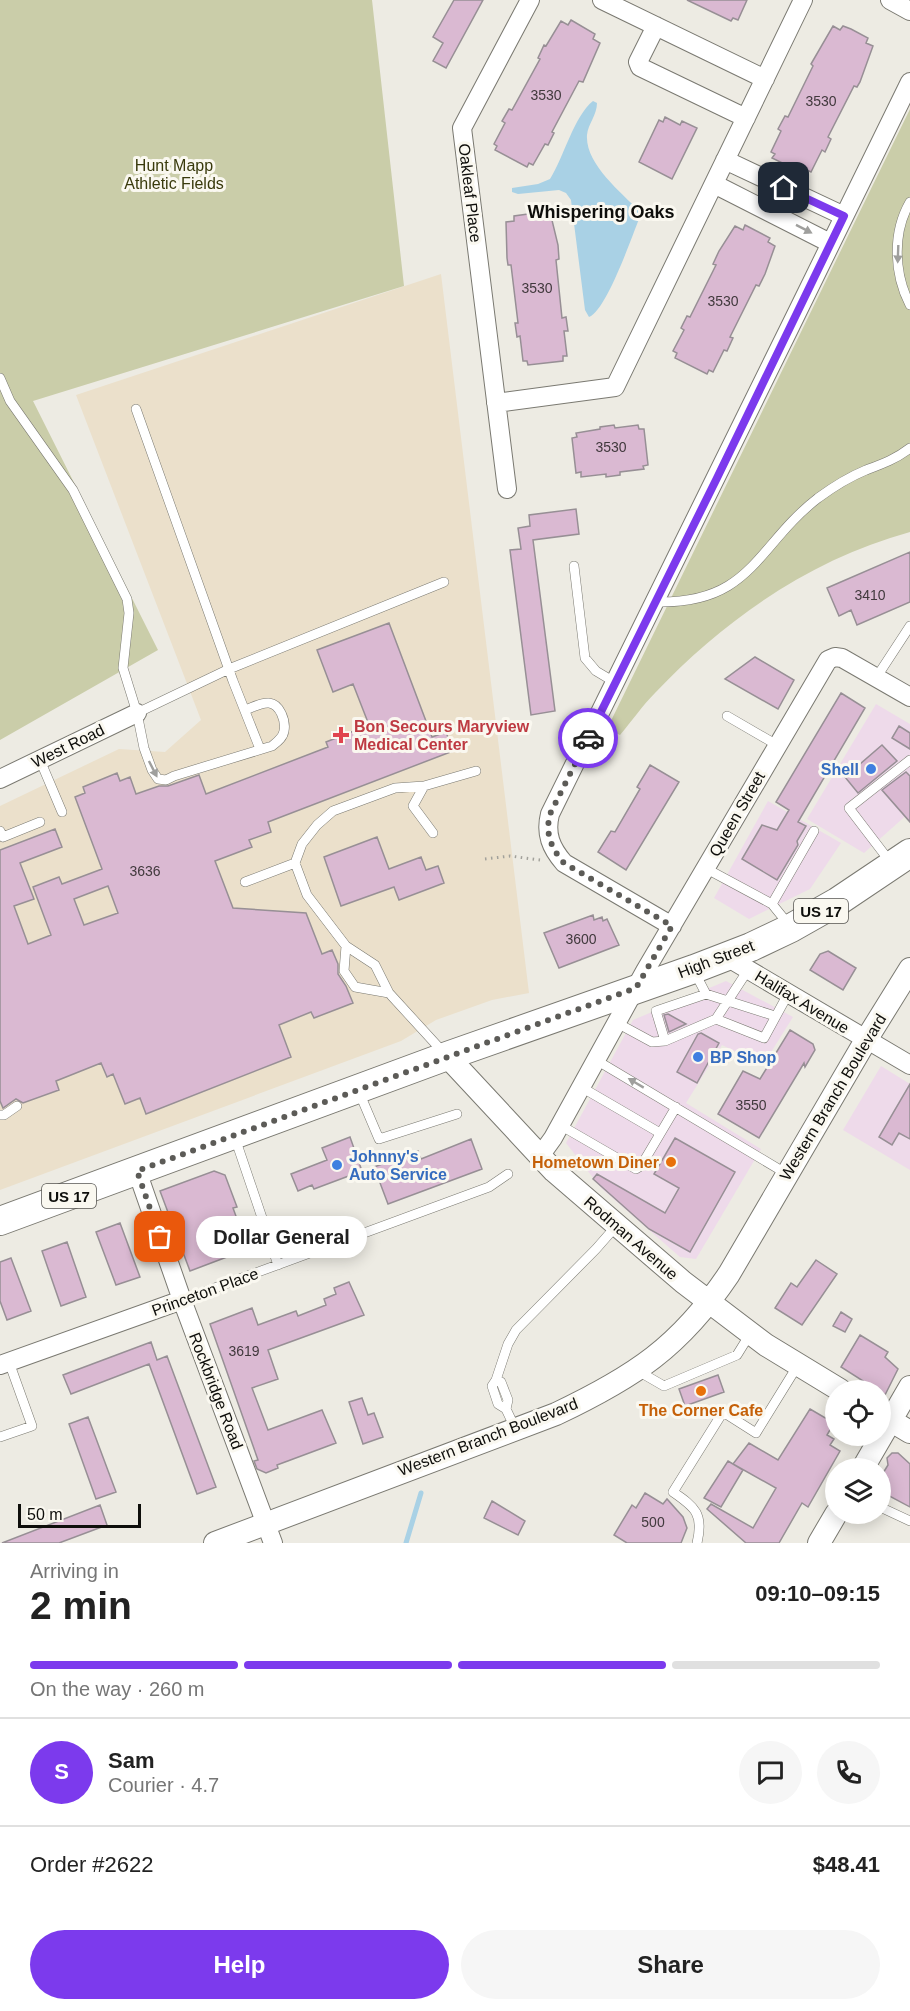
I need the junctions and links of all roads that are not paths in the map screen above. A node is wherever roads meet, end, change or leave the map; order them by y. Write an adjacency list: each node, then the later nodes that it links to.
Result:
1 (530, 0): 17 (street, Oakleaf Place)
2 (602, 0): 6 (street)
3 (803, 0): 7 (street)
4 (890, 0): 5 (street)
5 (910, 11)
6 (656, 26): 7 (street); 9 (street)
7 (765, 79): 9 (street)
8 (910, 82): 13 (street)
9 (746, 118): 10 (street)
10 (725, 160): 11 (street); 13 (street)
11 (714, 184): 14 (street, one-way to 14); 17 (street)
12 (910, 202): 15 (lane, one-way to 15)
13 (844, 216): 14 (street)
14 (830, 243): 23 (street)
15 (910, 305)
16 (0, 378): 30 (lane)
17 (496, 403): 20 (street, Oakleaf Place)
18 (136, 409): 25 (lane)
19 (910, 448): 23 (lane)
20 (507, 489)
21 (574, 566): 27 (lane)
22 (444, 582): 25 (lane)
23 (656, 602): 27 (street)
24 (910, 626): 26 (lane)
25 (229, 669): 29 (lane); 30 (lane)
26 (876, 678): 28 (street); 32 (street, Queen Street)
27 (616, 683): 49 (street)
28 (910, 697)
29 (245, 710): 33 (lane); 33 (lane)
30 (137, 713): 33 (lane, one-way to 33); 34 (street, West Road)
31 (728, 716): 32 (lane)
32 (777, 745): 46 (street, Queen Street)
33 (260, 749)
34 (40, 760): 37 (street, West Road); 39 (lane)
35 (910, 760): 44 (lane)
36 (476, 771): 38 (lane)
37 (0, 779)
38 (424, 786): 43 (lane); 45 (lane)
39 (62, 812)
40 (40, 822): 41 (lane)
41 (0, 831)
42 (814, 831): 48 (lane)
43 (433, 833)
44 (901, 859): 50 (main road, High Street / US 17)
45 (295, 863): 47 (lane); 51 (lane)
46 (705, 868): 48 (lane); 49 (street, Queen Street)
47 (245, 882)
48 (772, 904): 50 (lane)
49 (672, 926): 55 (street, Queen Street)
50 (791, 928): 52 (main road, High Street / US 17)
51 (346, 946): 56 (lane); 56 (lane)
52 (737, 963): 54 (main road, High Street / US 17); 57 (street, Halifax Avenue); 58 (lane)
53 (910, 969): 63 (street, Western Branch Boulevard)
54 (700, 982): 55 (main road, High Street / US 17); 58 (lane); 59 (lane)
55 (647, 991): 59 (lane); 62 (street, Queen Street); 65 (main road, High Street / US 17)
56 (389, 993): 65 (lane)
57 (788, 994): 60 (lane); 63 (street, Halifax Avenue)
58 (727, 1001): 60 (lane); 61 (lane)
59 (656, 1011): 64 (lane)
60 (775, 1016): 61 (lane)
61 (716, 1019): 64 (lane)
62 (617, 1023): 64 (lane); 66 (street, Queen Street)
63 (866, 1040): 67 (street, Halifax Avenue); 80 (street, Western Branch Boulevard)
64 (664, 1041)
65 (447, 1056): 69 (main road, High Street / US 17); 77 (street, Rodman Avenue)
66 (596, 1060): 68 (street, Queen Street); 71 (lane, one-way to 66)
67 (910, 1065)
68 (581, 1087): 74 (street, Queen Street); 75 (lane)
69 (358, 1090): 72 (lane); 76 (main road, High Street / US 17)
70 (17, 1106): 73 (lane)
71 (676, 1107): 75 (lane); 80 (lane)
72 (457, 1114)
73 (0, 1115)
74 (560, 1125): 75 (lane); 77 (street, Queen Street)
75 (660, 1133)
76 (234, 1135): 78 (main road, High Street / US 17); 83 (lane)
77 (540, 1156): 82 (street, Rodman Avenue)
78 (137, 1171): 81 (main road, High Street / US 17); 84 (street, Rockbridge Road)
79 (508, 1174): 83 (lane, Princeton Place)
80 (787, 1174): 85 (street, Western Branch Boulevard)
81 (0, 1221)
82 (617, 1225): 85 (street, Rodman Avenue); 92 (lane)
83 (278, 1265): 84 (lane, Princeton Place)
84 (182, 1300): 87 (street, Princeton Place); 99 (street, Rockbridge Road)
85 (710, 1303): 86 (street, Rodman Avenue); 89 (street, Western Branch Boulevard)
86 (750, 1334): 88 (street, Rodman Avenue); 89 (lane)
87 (5, 1364): 94 (lane)
88 (798, 1365): 90 (street, Rodman Avenue); 101 (lane)
89 (636, 1370): 92 (street, Western Branch Boulevard)
90 (825, 1381)
91 (910, 1387): 93 (street)
92 (511, 1419): 99 (street, Western Branch Boulevard)
93 (894, 1422): 95 (street)
94 (0, 1437)
95 (869, 1458)
96 (891, 1512): 97 (lane)
97 (910, 1521)
98 (830, 1524): 102 (street)
99 (269, 1534): 100 (street, Western Branch Boulevard)
100 (214, 1543)
101 (697, 1543)
102 (819, 1543)

